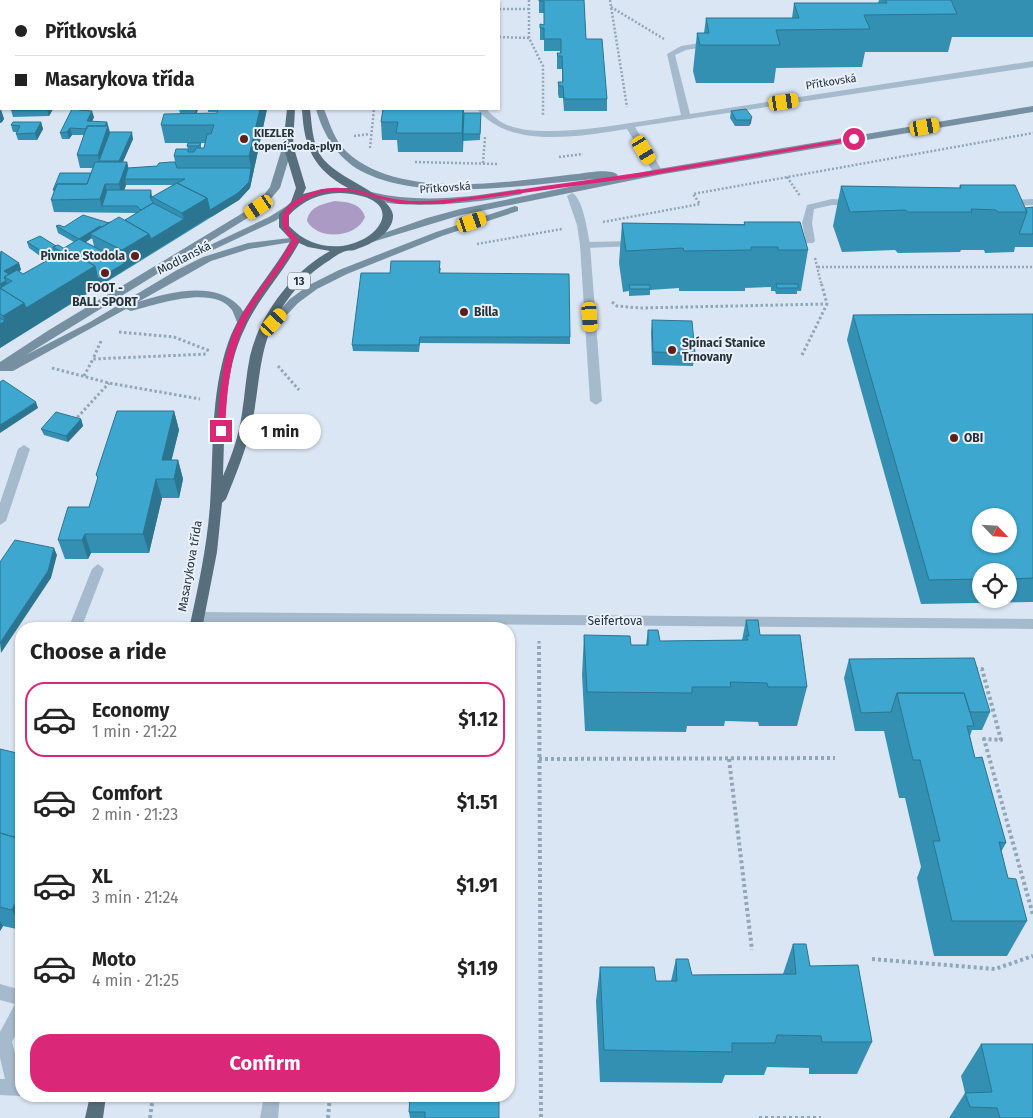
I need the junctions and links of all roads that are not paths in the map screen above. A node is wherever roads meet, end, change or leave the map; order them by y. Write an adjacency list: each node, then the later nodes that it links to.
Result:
1 (723, 41): 8 (street)
2 (1033, 64): 8 (street, Přítkovská)
3 (1033, 109): 11 (street, Přítkovská)
4 (292, 110): 10 (main road)
5 (306, 110): 13 (main road, Masarykova třída)
6 (320, 110): 12 (street)
7 (483, 112): 9 (street, Přítkovská)
8 (686, 117): 9 (street, Přítkovská)
9 (630, 125): 11 (street)
10 (288, 145): 18 (main road); 25 (street)
11 (658, 172): 12 (street, Přítkovská)
12 (640, 175): 13 (street, Přítkovská); 14 (street); 20 (street, Přítkovská)
13 (368, 194): 18 (main road); 20 (main road, Masarykova třída)
14 (572, 196): 23 (street); 28 (street)
15 (1033, 202): 17 (street)
16 (861, 203): 21 (street)
17 (996, 203)
18 (293, 205): 19 (main road); 25 (street, Modlanská)
19 (295, 240): 24 (main road, Masarykova třída); 26 (street, Modlanská); 27 (main road, Masarykova třída / 13)
20 (369, 240): 24 (main road, Masarykova třída)
21 (783, 242)
22 (647, 244): 23 (street)
23 (585, 245): 31 (street)
24 (352, 246): 28 (main road, Masarykova třída / 13)
25 (146, 277): 29 (street)
26 (105, 318): 27 (street); 30 (street, Modlanská)
27 (242, 322): 33 (main road, Masarykova třída / 13)
28 (263, 334): 33 (main road, Masarykova třída / 13)
29 (0, 367)
30 (0, 373)
31 (596, 401)
32 (24, 449): 34 (street)
33 (216, 508): 37 (main road, Masarykova třída / 13)
34 (0, 521)
35 (98, 568): 36 (street)
36 (77, 622)
37 (197, 622)
38 (515, 624): 39 (street, Seifertova)
39 (1033, 624)
40 (0, 992): 41 (street)
41 (15, 996)
42 (15, 1019): 43 (street)
43 (2, 1042): 44 (street)
44 (12, 1087)
45 (97, 1102): 47 (main road)
46 (271, 1102): 48 (street)
47 (94, 1118)
48 (269, 1118)

